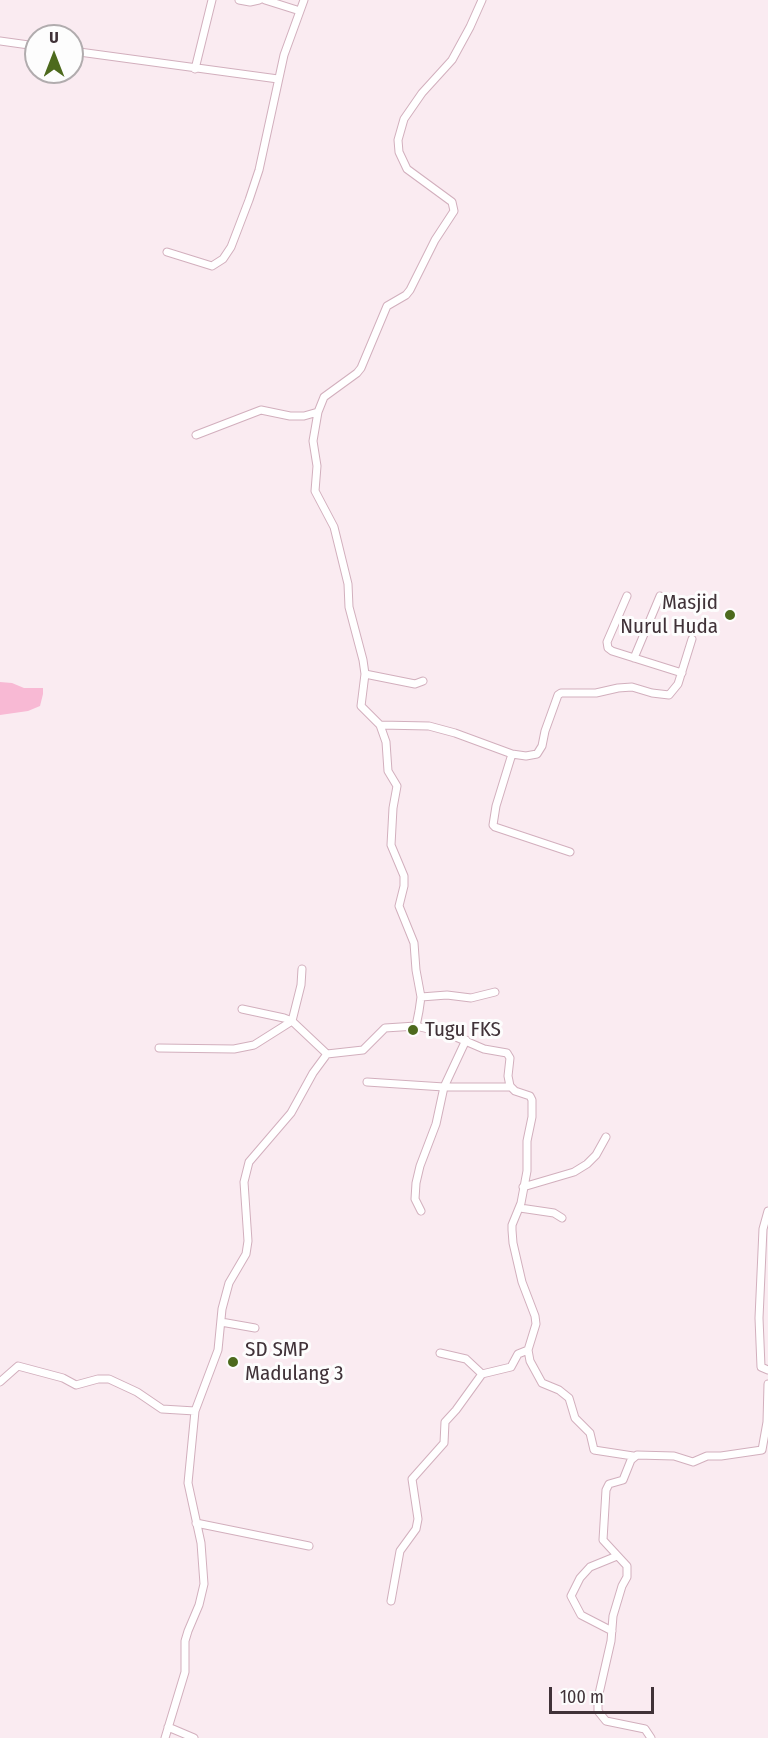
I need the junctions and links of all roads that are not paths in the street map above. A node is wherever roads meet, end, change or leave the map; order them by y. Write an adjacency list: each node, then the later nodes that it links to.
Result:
1 (212, 0): 11 (street)
2 (238, 0): 3 (street)
3 (259, 0)
4 (266, 0): 7 (street)
5 (304, 0): 7 (street)
6 (482, 0): 14 (street)
7 (300, 11): 12 (street)
8 (0, 41): 9 (street)
9 (24, 44)
10 (84, 53): 11 (street)
11 (195, 69): 12 (street)
12 (278, 80): 13 (street)
13 (167, 252)
14 (318, 412): 15 (street); 21 (street)
15 (196, 435)
16 (627, 596): 19 (street)
17 (660, 596): 19 (street)
18 (692, 639): 20 (street)
19 (634, 658): 20 (street)
20 (682, 673): 24 (street)
21 (364, 674): 22 (street); 23 (street)
22 (423, 681)
23 (380, 725): 24 (street); 28 (street)
24 (512, 754): 25 (street)
25 (570, 852)
26 (302, 969): 30 (street)
27 (495, 992): 28 (street)
28 (421, 998): 31 (street)
29 (242, 1009): 30 (street)
30 (292, 1021): 33 (street); 34 (street)
31 (416, 1026): 32 (street); 34 (street)
32 (466, 1040): 36 (street); 37 (street)
33 (159, 1048)
34 (327, 1054): 44 (street)
35 (367, 1083): 36 (street)
36 (444, 1087): 37 (street); 41 (street)
37 (511, 1087): 39 (street)
38 (606, 1137): 39 (street)
39 (523, 1187): 40 (street)
40 (520, 1208): 43 (street); 46 (street)
41 (420, 1211)
42 (767, 1216): 48 (street)
43 (562, 1218)
44 (220, 1322): 45 (street); 52 (street)
45 (255, 1328)
46 (528, 1350): 49 (street); 53 (street)
47 (440, 1353): 49 (street)
48 (768, 1370)
49 (482, 1374): 57 (street)
50 (0, 1382): 52 (street)
51 (768, 1384): 53 (street)
52 (195, 1411): 54 (street)
53 (633, 1456): 56 (street)
54 (196, 1523): 55 (street); 59 (street)
55 (309, 1546)
56 (617, 1556): 58 (street); 58 (street)
57 (391, 1601)
58 (612, 1631): 62 (street)
59 (168, 1727): 60 (street); 61 (street)
60 (165, 1738)
61 (194, 1738)
62 (651, 1738)

